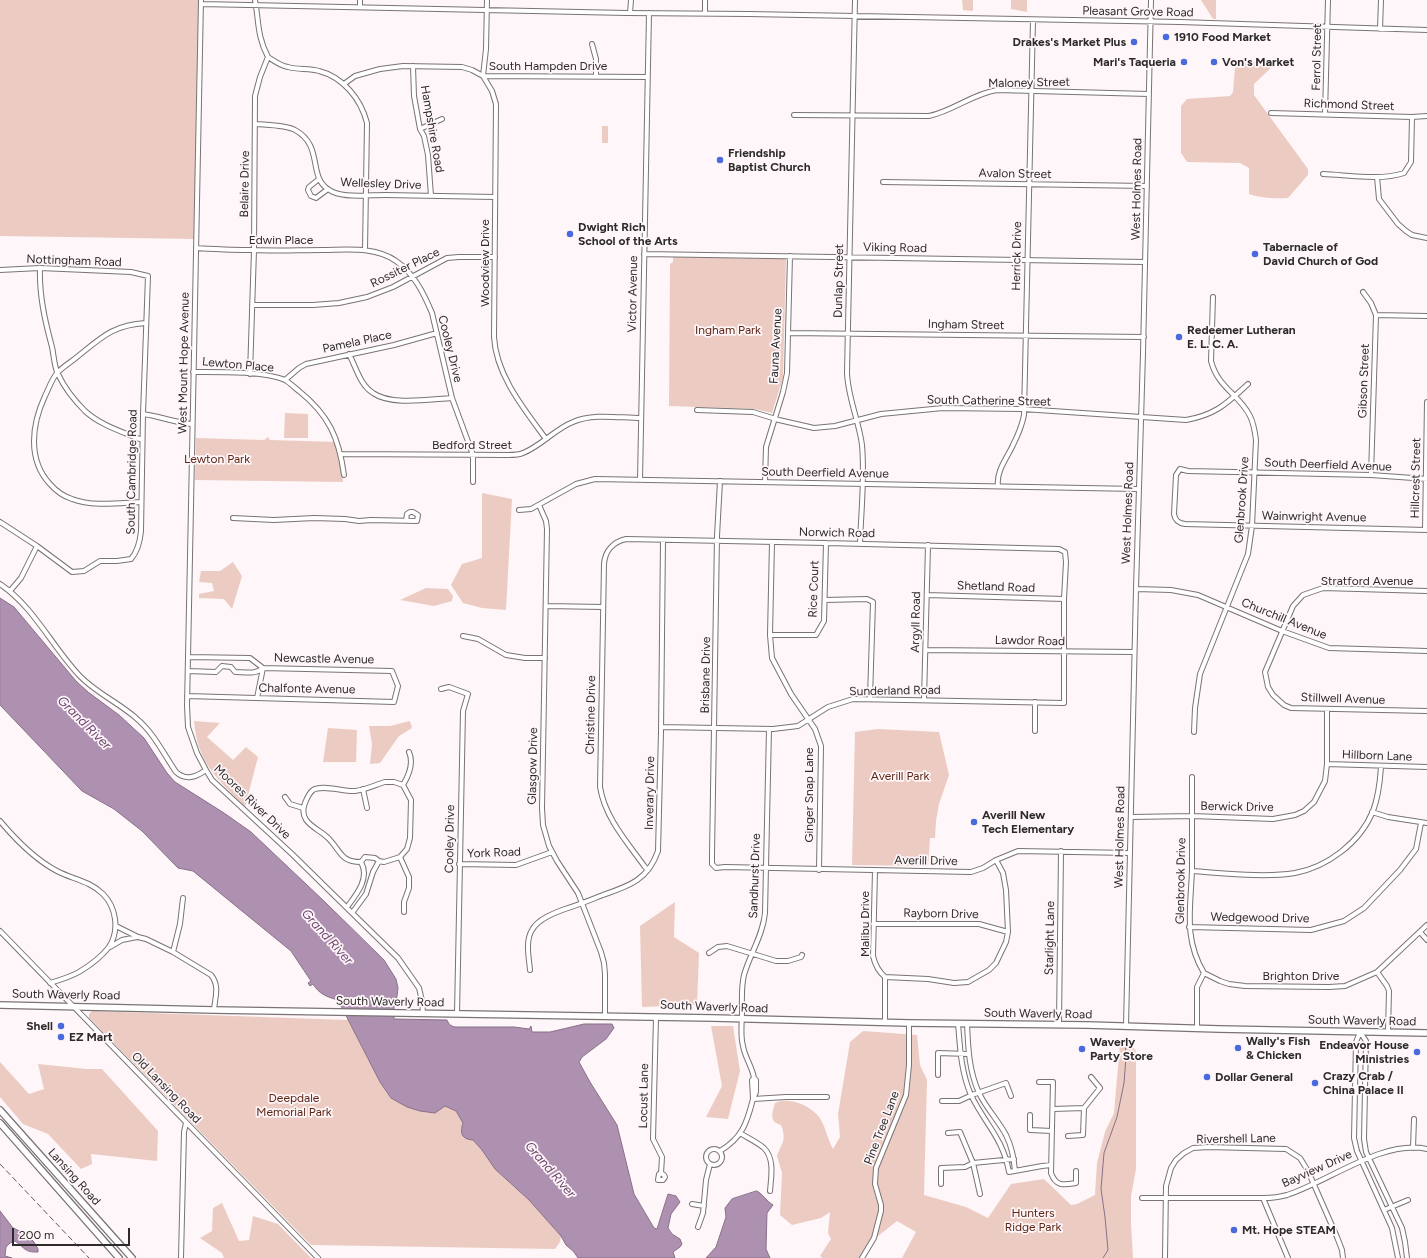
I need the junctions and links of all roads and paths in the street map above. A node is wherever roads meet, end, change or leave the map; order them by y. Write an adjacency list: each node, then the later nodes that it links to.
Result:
1 (255, 0): 12 (street)
2 (360, 0): 13 (street)
3 (487, 0): 14 (street)
4 (631, 0): 15 (street)
5 (705, 0): 17 (street)
6 (855, 0): 18 (street, Dunlap Street)
7 (1151, 0): 20 (street, West Holmes Road)
8 (1328, 0): 21 (street, Ferrol Street)
9 (1381, 0): 22 (street)
10 (201, 2): 12 (street, Pleasant Grove Road); 53 (street, West Mount Hope Avenue)
11 (305, 3): 12 (street, Pleasant Grove Road); 13 (street, Pleasant Grove Road)
12 (256, 6): 25 (street)
13 (360, 7): 14 (street, Pleasant Grove Road)
14 (486, 10): 15 (street, Pleasant Grove Road); 27 (street)
15 (630, 13): 16 (street, Pleasant Grove Road)
16 (649, 13): 17 (street, Pleasant Grove Road); 29 (street, Victor Avenue)
17 (705, 14): 18 (street, Pleasant Grove Road)
18 (854, 16): 19 (street, Pleasant Grove Road); 36 (street, Dunlap Street)
19 (1032, 20): 20 (street, Pleasant Grove Road); 31 (street, Herrick Drive)
20 (1150, 22): 21 (street, Pleasant Grove Road); 32 (street, West Holmes Road)
21 (1327, 27): 22 (street, Pleasant Grove Road); 34 (street, Ferrol Street)
22 (1380, 29): 23 (street, Pleasant Grove Road)
23 (1427, 30)
24 (592, 44): 28 (street)
25 (268, 57): 30 (street); 40 (street, Belaire Drive)
26 (413, 66): 27 (street, South Hampden Drive); 30 (street, South Hampden Drive); 41 (street, Hampshire Road)
27 (483, 76): 28 (street, South Hampden Drive); 51 (street, Woodview Drive)
28 (596, 76): 29 (street, South Hampden Drive)
29 (647, 77): 56 (street, Victor Avenue)
30 (344, 84): 49 (street)
31 (1031, 91): 32 (street, Maloney Street); 36 (street, Maloney Street); 46 (street, Herrick Drive)
32 (1149, 94): 47 (street, West Holmes Road)
33 (1271, 113): 34 (street, Richmond Street)
34 (1326, 114): 38 (street, Richmond Street)
35 (794, 115): 36 (street, Maloney Street)
36 (852, 115): 59 (street, Dunlap Street)
37 (1427, 116): 38 (street, Richmond Street)
38 (1412, 117): 43 (street)
39 (442, 119): 41 (street)
40 (256, 124): 44 (street, Wellesley Drive); 54 (street, Belaire Drive)
41 (420, 129): 50 (street, Hampshire Road)
42 (1323, 174): 43 (street)
43 (1377, 176): 52 (street)
44 (319, 179): 48 (street, Wellesley Drive); 48 (street)
45 (883, 182): 46 (street, Avalon Street)
46 (1028, 184): 47 (street, Avalon Street); 60 (street, Herrick Drive)
47 (1147, 186): 61 (street, West Holmes Road)
48 (328, 189): 49 (street, Wellesley Drive)
49 (365, 195): 50 (street, Wellesley Drive); 55 (street)
50 (431, 196): 51 (street, Wellesley Drive)
51 (495, 197): 58 (street, Woodview Drive)
52 (1427, 238)
53 (196, 248): 54 (street, Edwin Place); 79 (street, West Mount Hope Avenue)
54 (254, 250): 55 (street, Edwin Place); 68 (street, Belaire Drive)
55 (365, 250): 65 (street, Cooley Drive)
56 (644, 254): 57 (street, Viking Road); 89 (street, Victor Avenue)
57 (790, 256): 59 (street, Viking Road); 72 (street, Fauna Avenue)
58 (495, 257): 65 (street, Rossiter Place); 94 (street, Woodview Drive)
59 (849, 257): 60 (street, Viking Road); 74 (street, Dunlap Street)
60 (1027, 260): 61 (street, Viking Road); 75 (street, Herrick Drive)
61 (1145, 262): 76 (street, West Holmes Road)
62 (40, 268): 63 (street, Nottingham Road); 64 (street, Nottingham Road); 78 (street)
63 (0, 270)
64 (148, 276): 71 (street, South Cambridge Road)
65 (412, 277): 68 (street, Rossiter Place); 73 (street, Cooley Drive)
66 (1363, 292): 69 (street, Gibson Street)
67 (1212, 298): 83 (street, Glenbrook Drive)
68 (252, 305): 80 (street, Belaire Drive)
69 (1376, 315): 70 (street); 100 (street, Gibson Street)
70 (1427, 316)
71 (146, 323): 78 (street); 88 (street, South Cambridge Road)
72 (788, 332): 74 (street, Ingham Street); 90 (street, Fauna Avenue)
73 (437, 333): 77 (street, Pamela Place); 84 (street, Cooley Drive)
74 (848, 333): 75 (street, Ingham Street); 92 (street, Dunlap Street)
75 (1026, 336): 76 (street, Ingham Street); 86 (street, Herrick Drive)
76 (1144, 337): 91 (street, West Holmes Road)
77 (349, 354): 81 (street, Pamela Place); 84 (street)
78 (57, 372): 95 (street); 109 (street)
79 (193, 372): 80 (street, Lewton Place); 93 (street, West Mount Hope Avenue)
80 (250, 374): 81 (street, Lewton Place)
81 (285, 380): 96 (street, Lewton Place)
82 (1248, 384): 83 (street, South Catherine Street)
83 (1234, 396): 91 (street, South Catherine Street); 98 (street, Glenbrook Drive)
84 (452, 398): 97 (street, Cooley Drive)
85 (1427, 402): 101 (street, Hillcrest Street)
86 (1023, 409): 91 (street, South Catherine Street); 92 (street, South Catherine Street); 107 (street, Herrick Drive)
87 (697, 410): 90 (street, South Catherine Street)
88 (143, 414): 93 (street); 95 (street, South Cambridge Road)
89 (641, 418): 94 (street, Bedford Street); 102 (street, Victor Avenue)
90 (775, 418): 92 (street, South Catherine Street); 105 (street, Fauna Avenue)
91 (1141, 418): 108 (street, West Holmes Road)
92 (857, 420): 106 (street, Dunlap Street)
93 (192, 424): 143 (street, West Mount Hope Avenue)
94 (546, 439): 97 (street, Bedford Street)
95 (142, 440): 109 (street, South Cambridge Road)
96 (341, 454): 97 (street, Bedford Street); 99 (street, Lewton Place)
97 (473, 455): 104 (street, Cooley Drive)
98 (1254, 473): 100 (street, South Deerfield Avenue); 114 (street, South Deerfield Avenue); 116 (street, Glenbrook Drive)
99 (344, 475)
100 (1371, 475): 101 (street, South Deerfield Avenue)
101 (1426, 479): 117 (street, Hillcrest Street)
102 (640, 480): 103 (street, South Deerfield Avenue); 110 (street, South Deerfield Avenue)
103 (720, 481): 105 (street, South Deerfield Avenue); 119 (street, Brisbane Drive)
104 (473, 482)
105 (765, 482): 106 (street, South Deerfield Avenue)
106 (862, 484): 107 (street, South Deerfield Avenue); 122 (street, Dunlap Street)
107 (998, 486): 108 (street, South Deerfield Avenue)
108 (1138, 489): 127 (street, West Holmes Road)
109 (141, 502): 124 (street, South Cambridge Road)
110 (539, 505): 111 (street, South Deerfield Avenue); 133 (street, Glasgow Drive)
111 (519, 510)
112 (233, 518): 113 (street)
113 (406, 521)
114 (1177, 521): 116 (street, Wainwright Avenue)
115 (0, 522): 124 (street)
116 (1252, 526): 117 (street, Wainwright Avenue); 135 (street, Glenbrook Drive)
117 (1426, 530)
118 (664, 540): 119 (street, Norwich Road); 125 (street, Norwich Road); 158 (street, Inverary Drive)
119 (717, 540): 120 (street, Norwich Road); 159 (street, Brisbane Drive)
120 (772, 542): 121 (street, Norwich Road); 137 (street, Ginger Snap Lane)
121 (826, 542): 122 (street, Norwich Road); 132 (street, Rice Court)
122 (860, 544): 123 (street, Norwich Road)
123 (928, 545): 130 (street, Argyll Road); 131 (street, Norwich Road)
124 (37, 546): 128 (street)
125 (610, 548): 134 (street, Christine Drive)
126 (0, 584): 128 (street, Moores River Drive)
127 (1136, 589): 135 (street, Churchill Avenue); 142 (street, West Holmes Road)
128 (10, 591): 167 (street, Moores River Drive)
129 (1427, 591): 136 (street, Stratford Avenue)
130 (927, 595): 131 (street, Shetland Road); 139 (street, Argyll Road)
131 (1064, 599): 140 (street)
132 (825, 600): 137 (street, Rice Court); 152 (street)
133 (546, 606): 134 (street); 144 (street, Glasgow Drive)
134 (603, 606): 190 (street, Christine Drive)
135 (1227, 607): 136 (street, Churchill Avenue); 162 (street, Glenbrook Drive)
136 (1282, 631): 141 (street, Churchill Avenue); 148 (street, Stratford Avenue)
137 (770, 635): 157 (street, Ginger Snap Lane)
138 (463, 636): 144 (street)
139 (926, 650): 140 (street, Lawdor Road); 153 (street, Argyll Road)
140 (1063, 651): 142 (street, Lawdor Road); 154 (street, Sunderland Road)
141 (1427, 651)
142 (1134, 652): 176 (street, West Holmes Road)
143 (188, 657): 145 (street, Newcastle Avenue); 146 (street, West Mount Hope Avenue)
144 (545, 658): 181 (street, Glasgow Drive)
145 (263, 668): 146 (street); 147 (street, Newcastle Avenue); 151 (street)
146 (188, 671): 150 (street, West Mount Hope Avenue)
147 (392, 671): 151 (street, Chalfonte Avenue)
148 (1268, 687): 155 (street, Stillwell Avenue)
149 (441, 689): 187 (street, Cooley Drive)
150 (187, 696): 151 (street, Chalfonte Avenue); 167 (street, West Mount Hope Avenue)
151 (257, 698)
152 (870, 698): 153 (street, Sunderland Road); 157 (street, Sunderland Road)
153 (924, 700): 154 (street, Sunderland Road)
154 (1035, 702): 161 (street)
155 (1327, 709): 156 (street, Stillwell Avenue); 164 (street, Berwick Drive)
156 (1427, 711)
157 (809, 719): 160 (street, Sunderland Road); 191 (street, Ginger Snap Lane)
158 (661, 727): 159 (street, Sunderland Road); 190 (street, Inverary Drive)
159 (715, 728): 160 (street, Sunderland Road); 188 (street, Brisbane Drive)
160 (769, 729): 189 (street, Sandhurst Drive)
161 (1035, 731)
162 (1194, 732)
163 (409, 752): 169 (street)
164 (1327, 764): 165 (street, Hillborn Lane); 175 (street, Berwick Drive)
165 (1381, 767): 166 (street, Hillborn Lane); 174 (street)
166 (1427, 768)
167 (206, 770): 196 (street, Moores River Drive)
168 (1192, 777): 175 (street, Glenbrook Drive)
169 (403, 785): 170 (street); 183 (street)
170 (363, 789): 172 (street); 173 (street)
171 (286, 797): 172 (street)
172 (303, 808): 186 (street)
173 (367, 808)
174 (1372, 812): 178 (street); 193 (street)
175 (1192, 816): 176 (street, Berwick Drive); 193 (street, Glenbrook Drive)
176 (1131, 817): 182 (street, West Holmes Road)
177 (0, 821): 201 (street)
178 (1421, 822): 179 (street); 202 (street, Wedgewood Drive)
179 (1427, 823)
180 (1062, 851): 182 (street, Averill Drive); 184 (street, Averill Drive); 230 (street, Starlight Lane)
181 (552, 852): 187 (street, York Road); 195 (street, Glasgow Drive)
182 (1130, 853): 231 (street, West Holmes Road)
183 (400, 857): 185 (street); 197 (street)
184 (996, 860): 192 (street, Averill Drive); 204 (street)
185 (379, 861): 186 (street); 198 (street)
186 (361, 862): 196 (street)
187 (459, 864): 222 (street, Cooley Drive)
188 (716, 868): 189 (street, Averill Drive)
189 (766, 868): 191 (street, Averill Drive); 211 (street, Sandhurst Drive)
190 (648, 870): 195 (street, Inverary Drive)
191 (819, 870): 192 (street, Averill Drive)
192 (875, 870): 199 (street, Malibu Drive)
193 (1192, 871): 202 (street, Glenbrook Drive)
194 (183, 898): 209 (street)
195 (583, 903): 213 (street, Inverary Drive); 223 (street, Glasgow Drive)
196 (347, 907): 198 (street, Moores River Drive)
197 (404, 912)
198 (352, 913): 221 (street, Moores River Drive)
199 (873, 924): 204 (street, Rayborn Drive); 216 (street, Malibu Drive)
200 (1427, 925): 205 (street, Brighton Drive)
201 (116, 926): 206 (street); 208 (street)
202 (1189, 927): 215 (street, Glenbrook Drive)
203 (0, 931): 217 (street, Old Lansing Road)
204 (1008, 932): 216 (street)
205 (1420, 932): 207 (street); 214 (street, Brighton Drive)
206 (138, 937): 208 (street); 209 (street)
207 (1427, 940)
208 (109, 947): 217 (street)
209 (173, 952): 220 (street)
210 (709, 953): 211 (street)
211 (752, 953): 212 (street); 225 (street, Sandhurst Drive)
212 (802, 955)
213 (530, 970)
214 (1377, 972): 215 (street, Brighton Drive); 234 (street)
215 (1204, 973): 232 (street)
216 (885, 977): 226 (street)
217 (50, 983): 219 (street, Old Lansing Road)
218 (0, 1005): 219 (main road, South Waverly Road)
219 (72, 1006): 220 (main road, South Waverly Road); 252 (street, Old Lansing Road)
220 (214, 1010): 221 (main road, South Waverly Road)
221 (423, 1013): 222 (main road, South Waverly Road)
222 (457, 1014): 223 (main road, South Waverly Road)
223 (604, 1016): 224 (main road, South Waverly Road)
224 (656, 1017): 225 (main road, South Waverly Road); 270 (street, Locust Lane)
225 (742, 1019): 226 (main road, South Waverly Road); 245 (street, Sandhurst Drive)
226 (885, 1022): 227 (main road, South Waverly Road)
227 (909, 1023): 228 (main road, South Waverly Road); 288 (street, Pine Tree Lane)
228 (958, 1023): 229 (main road, South Waverly Road); 236 (street)
229 (967, 1023): 230 (main road, South Waverly Road); 237 (street)
230 (1059, 1025): 231 (main road, South Waverly Road)
231 (1126, 1026): 232 (main road, South Waverly Road)
232 (1197, 1028): 233 (main road, South Waverly Road)
233 (1360, 1032): 234 (main road, South Waverly Road); 261 (street); 264 (street)
234 (1388, 1032): 235 (main road, South Waverly Road)
235 (1427, 1033)
236 (960, 1054): 237 (street); 238 (street); 242 (street)
237 (968, 1054): 241 (street)
238 (938, 1075)
239 (1091, 1077): 247 (street)
240 (1039, 1082): 248 (street)
241 (979, 1093): 242 (street); 243 (street); 262 (street)
242 (972, 1095): 246 (street); 263 (street)
243 (1012, 1096)
244 (827, 1097): 245 (street)
245 (753, 1099): 255 (street, Sandhurst Drive)
246 (942, 1101)
247 (1084, 1108): 248 (street); 257 (street)
248 (1053, 1109): 254 (street)
249 (0, 1110): 285 (main road, Lansing Road)
250 (1030, 1116): 254 (street)
251 (1414, 1119): 258 (street)
252 (186, 1123): 286 (street); 287 (street, Old Lansing Road)
253 (0, 1124): 284 (main road, Lansing Road)
254 (1052, 1131): 267 (street)
255 (740, 1133): 260 (street, Sandhurst Drive); 273 (street)
256 (948, 1133): 265 (street)
257 (1068, 1136)
258 (1413, 1148): 259 (street, Bayview Drive); 261 (street, Bayview Drive)
259 (1427, 1149)
260 (720, 1151): 266 (street); 266 (street)
261 (1370, 1158): 264 (street, Bayview Drive); 281 (street)
262 (1014, 1159): 263 (street); 268 (street)
263 (1007, 1160): 265 (street); 268 (street)
264 (1362, 1160): 272 (street, Bayview Drive); 282 (street)
265 (973, 1163): 271 (street); 274 (street)
266 (710, 1164): 280 (street)
267 (1051, 1165): 268 (street); 269 (street)
268 (1016, 1171)
269 (1076, 1171)
270 (661, 1173)
271 (941, 1184)
272 (1313, 1184): 275 (street, Rivershell Lane); 277 (street, Bayview Drive); 291 (street, Rivershell Lane)
273 (770, 1191)
274 (980, 1194)
275 (1166, 1197): 276 (street, Bayview Drive); 277 (street, Bayview Drive); 289 (street, Rivershell Lane)
276 (1142, 1198)
277 (1263, 1198): 290 (street)
278 (1408, 1200): 281 (street)
279 (692, 1204): 280 (street)
280 (704, 1206): 283 (street)
281 (1392, 1207): 282 (street); 293 (street)
282 (1384, 1210): 292 (street)
283 (698, 1226)
284 (118, 1258)
285 (132, 1258)
286 (181, 1258)
287 (318, 1258)
288 (862, 1258)
289 (1165, 1258)
290 (1288, 1258)
291 (1343, 1258)
292 (1398, 1258)
293 (1407, 1258)

